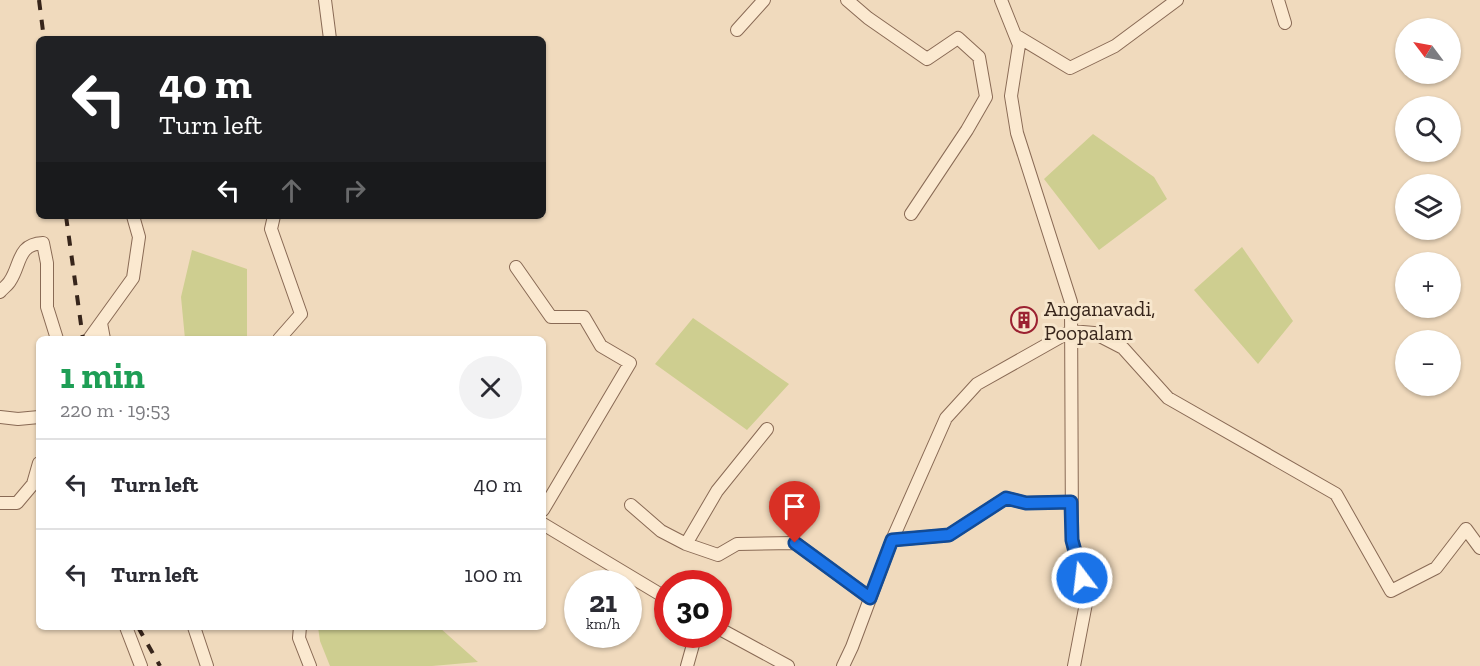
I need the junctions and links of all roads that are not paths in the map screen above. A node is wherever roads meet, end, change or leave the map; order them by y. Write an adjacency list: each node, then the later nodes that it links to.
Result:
1 (325, 0): 10 (street)
2 (764, 0): 8 (street)
3 (848, 0): 11 (street)
4 (1001, 0): 9 (street)
5 (1177, 0): 9 (street)
6 (1278, 0): 7 (street)
7 (1285, 23)
8 (737, 30)
9 (1015, 35): 17 (street)
10 (330, 36)
11 (911, 214)
12 (134, 219): 16 (street)
13 (273, 219): 21 (street)
14 (516, 267): 28 (street)
15 (0, 292): 18 (street)
16 (101, 323): 19 (street); 20 (street)
17 (1071, 331): 26 (street); 31 (street); 33 (street)
18 (56, 336)
19 (91, 336)
20 (103, 336)
21 (282, 336)
22 (0, 417): 23 (street)
23 (36, 417)
24 (767, 429): 32 (street)
25 (36, 474): 27 (street)
26 (1071, 502): 31 (street); 47 (street)
27 (0, 503)
28 (546, 505)
29 (631, 505): 32 (street)
30 (546, 526): 34 (street)
31 (892, 540): 35 (street)
32 (686, 544): 35 (street)
33 (1480, 548)
34 (654, 591)
35 (870, 598): 46 (street)
36 (127, 630): 41 (street)
37 (195, 630): 42 (street)
38 (300, 630): 43 (street)
39 (732, 636): 45 (street)
40 (692, 648): 44 (street)
41 (141, 666)
42 (207, 666)
43 (310, 666)
44 (687, 666)
45 (788, 666)
46 (843, 666)
47 (1074, 666)

